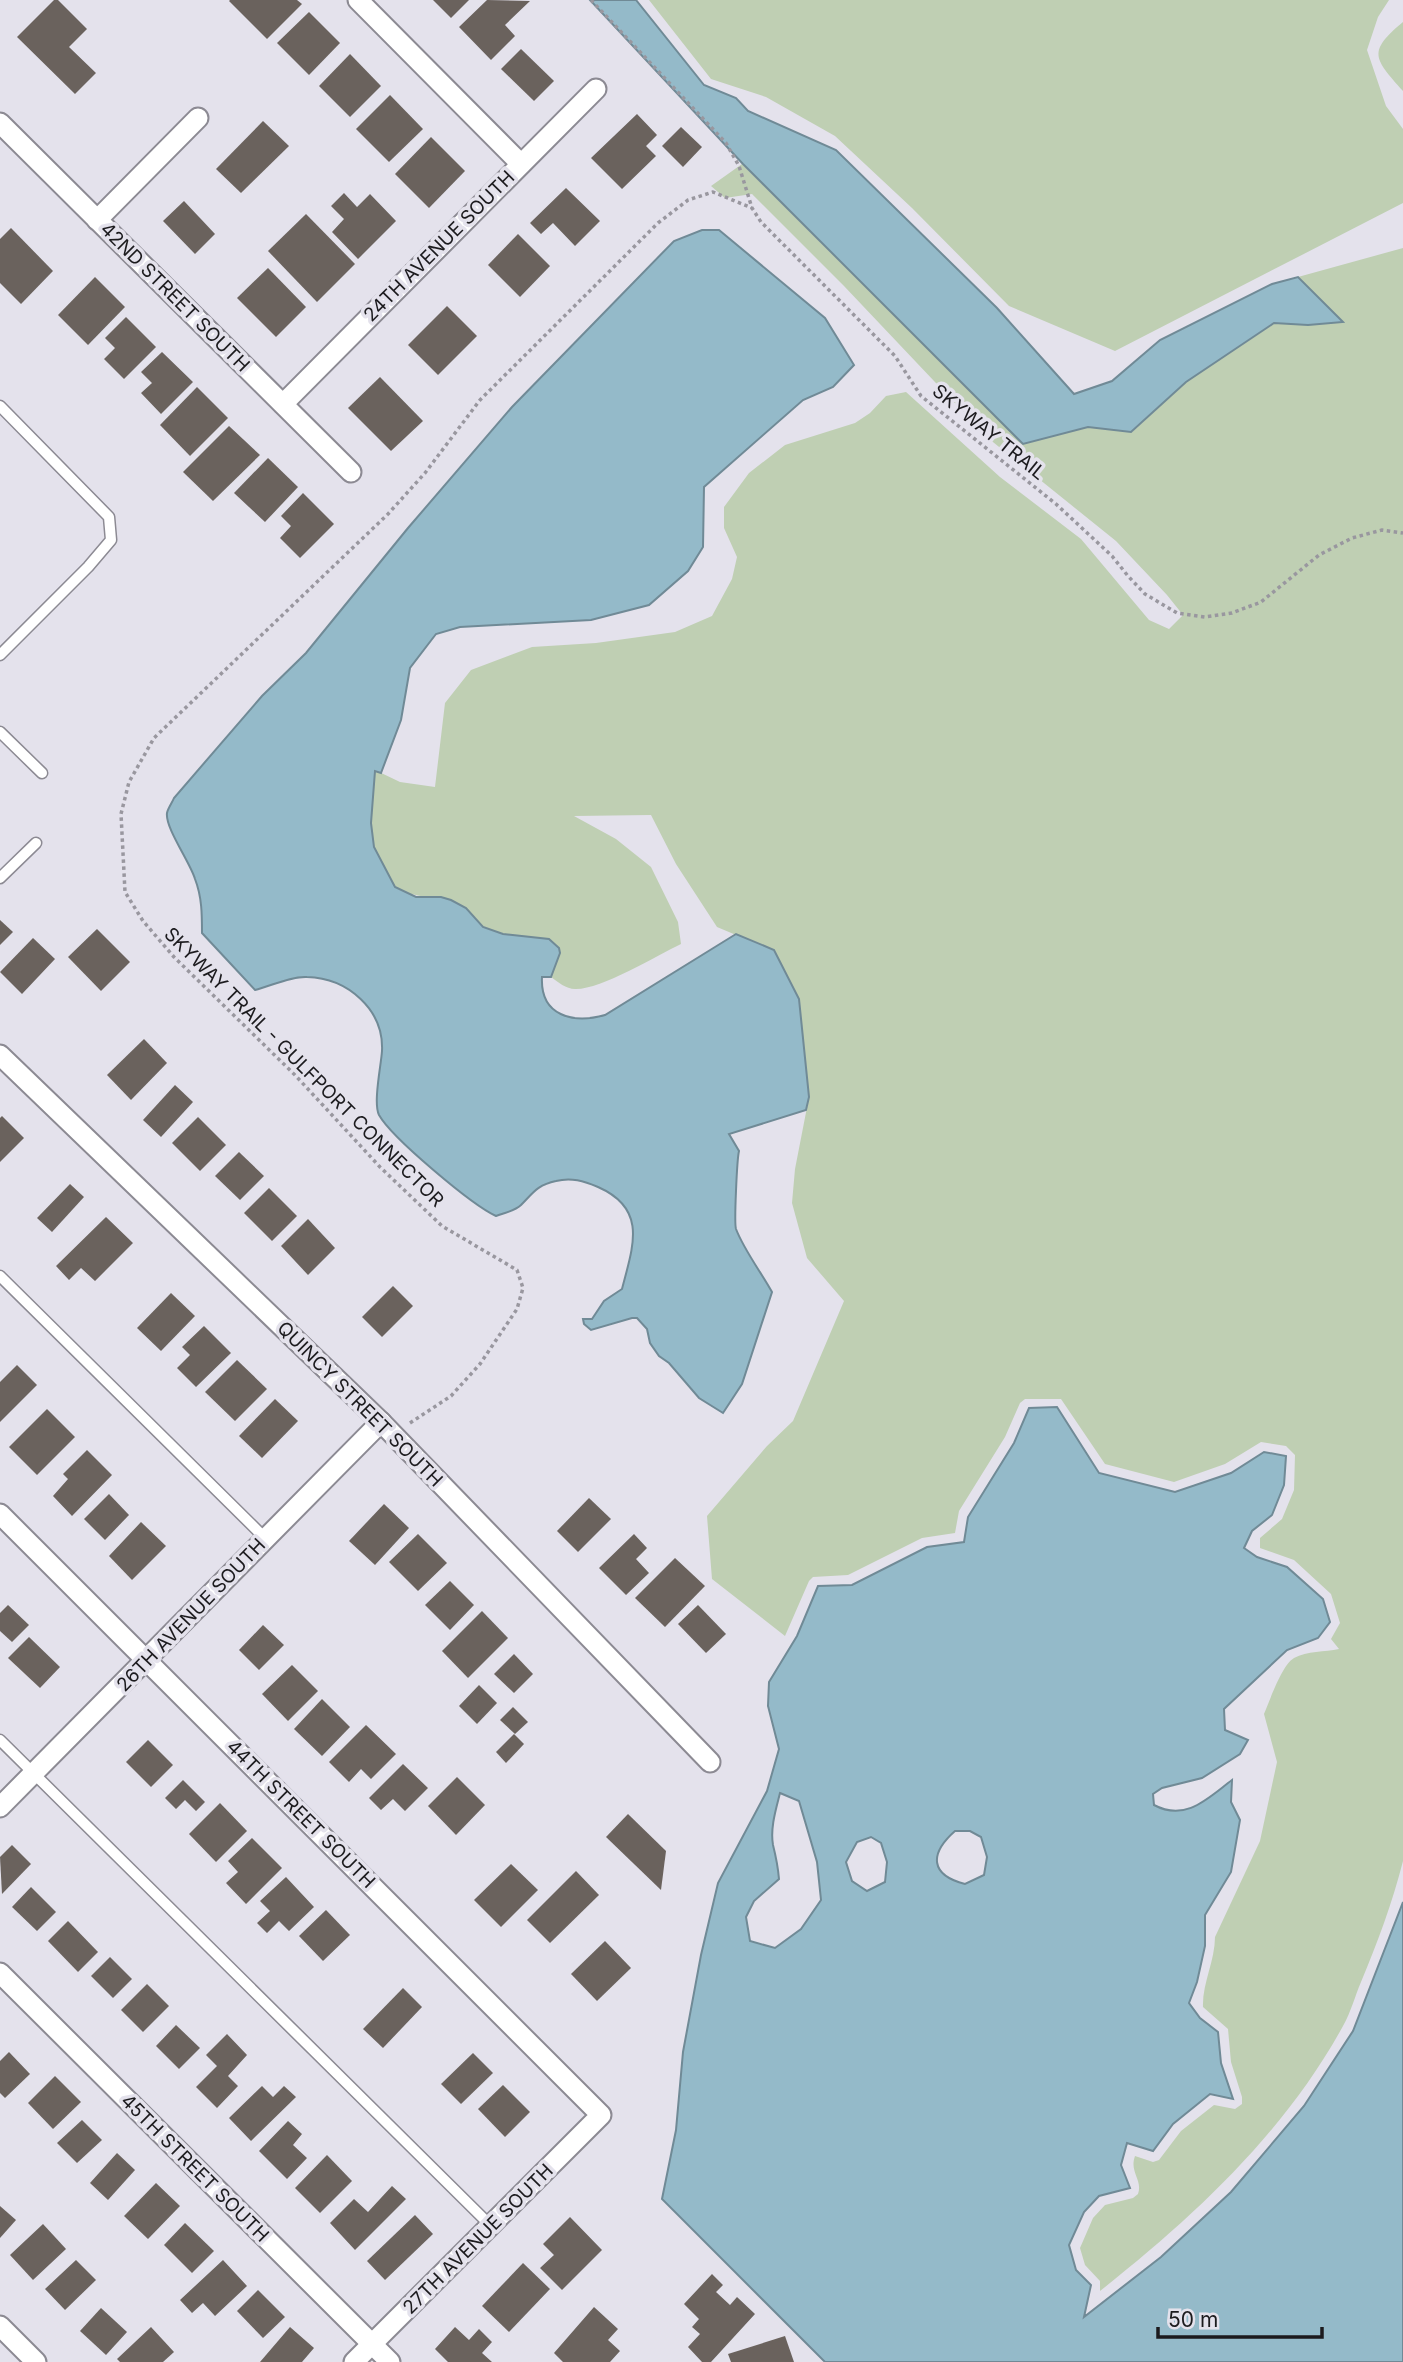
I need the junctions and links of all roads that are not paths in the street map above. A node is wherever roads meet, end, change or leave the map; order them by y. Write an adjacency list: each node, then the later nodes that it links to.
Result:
1 (358, 0): 5 (street)
2 (596, 89): 5 (street, 24TH AVENUE SOUTH)
3 (198, 118): 6 (street)
4 (0, 122): 6 (street, 42ND STREET SOUTH)
5 (521, 164): 7 (street, 24TH AVENUE SOUTH)
6 (97, 220): 7 (street, 42ND STREET SOUTH)
7 (283, 404): 9 (street, 42ND STREET SOUTH)
8 (0, 406): 10 (lane)
9 (351, 472)
10 (0, 655)
11 (0, 732): 12 (lane)
12 (42, 773)
13 (36, 843): 14 (lane)
14 (0, 878)
15 (0, 1055): 17 (street, QUINCY STREET SOUTH)
16 (0, 1276): 19 (lane)
17 (381, 1422): 19 (street, 26TH AVENUE SOUTH); 22 (street, QUINCY STREET SOUTH)
18 (0, 1514): 20 (street, 44TH STREET SOUTH)
19 (266, 1539): 20 (street, 26TH AVENUE SOUTH)
20 (148, 1660): 23 (street, 26TH AVENUE SOUTH); 26 (street, 44TH STREET SOUTH)
21 (0, 1740): 23 (lane)
22 (710, 1762)
23 (34, 1773): 24 (street, 26TH AVENUE SOUTH); 27 (lane)
24 (0, 1807)
25 (0, 1973): 29 (street, 45TH STREET SOUTH)
26 (601, 2115): 27 (street, 27TH AVENUE SOUTH)
27 (491, 2226): 29 (street, 27TH AVENUE SOUTH)
28 (0, 2326): 30 (street)
29 (372, 2344): 31 (street, 27TH AVENUE SOUTH); 32 (street, 45TH STREET SOUTH)
30 (36, 2362)
31 (354, 2362)
32 (390, 2362)

